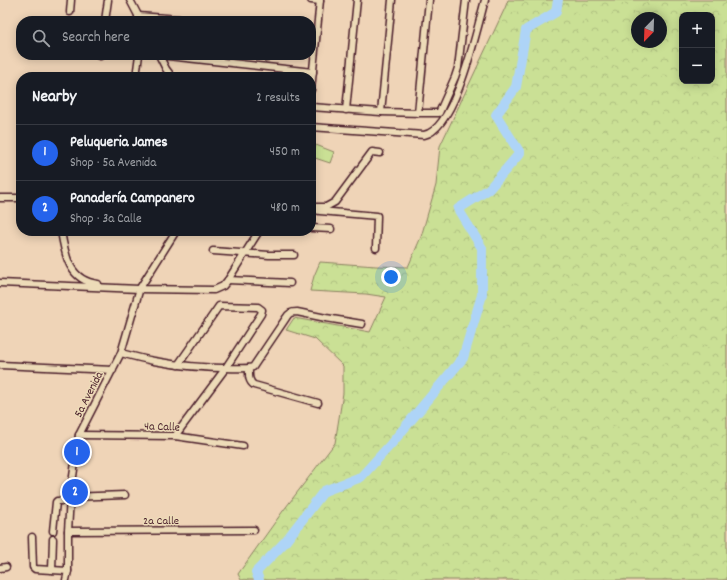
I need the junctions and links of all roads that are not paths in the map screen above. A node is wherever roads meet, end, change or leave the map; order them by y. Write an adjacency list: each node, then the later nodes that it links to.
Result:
1 (71, 0): 11 (street)
2 (108, 0): 12 (street)
3 (130, 0): 13 (street)
4 (311, 0): 5 (street)
5 (320, 0): 14 (street)
6 (357, 0): 24 (street)
7 (392, 0): 25 (street)
8 (429, 0): 26 (street)
9 (466, 0): 26 (street)
10 (485, 0): 27 (street)
11 (70, 12)
12 (106, 16)
13 (138, 16)
14 (316, 24)
15 (138, 60): 20 (street)
16 (162, 60): 19 (street)
17 (223, 60): 22 (street)
18 (313, 60): 22 (street)
19 (166, 69): 21 (street)
20 (137, 72)
21 (168, 72)
22 (313, 72)
23 (316, 107): 24 (street)
24 (346, 110): 25 (street)
25 (381, 112): 26 (street)
26 (418, 113)
27 (316, 127)
28 (380, 153): 31 (street)
29 (0, 198): 30 (street)
30 (16, 198)
31 (316, 208)
32 (316, 210): 38 (street)
33 (316, 228): 34 (street)
34 (331, 229)
35 (62, 236): 45 (street)
36 (173, 236): 45 (street, 5a Avenida)
37 (256, 236): 40 (street)
38 (376, 248)
39 (213, 251): 40 (street)
40 (244, 253): 41 (street); 42 (street)
41 (294, 255)
42 (228, 280): 44 (street); 45 (street)
43 (0, 283): 45 (street)
44 (290, 283)
45 (139, 288): 47 (street, 5a Avenida)
46 (362, 324): 50 (street)
47 (121, 353): 49 (street); 52 (street, 5a Avenida)
48 (0, 365): 52 (street)
49 (178, 365): 51 (street); 51 (street)
50 (249, 368): 51 (street); 53 (street)
51 (225, 369): 55 (street)
52 (112, 370): 54 (street, 5a Avenida)
53 (318, 403)
54 (79, 435): 55 (street, 4a Calle); 58 (street, 5a Avenida)
55 (175, 436): 56 (street, 4a Calle)
56 (243, 446)
57 (125, 495): 58 (street)
58 (70, 499): 60 (street); 61 (street, 5a Avenida)
59 (254, 530): 61 (street, 2a Calle)
60 (53, 531)
61 (68, 531): 65 (street, 5a Avenida)
62 (32, 537): 64 (street)
63 (53, 539): 64 (street)
64 (52, 570): 65 (street)
65 (68, 571): 66 (street, 5a Avenida)
66 (66, 580)

